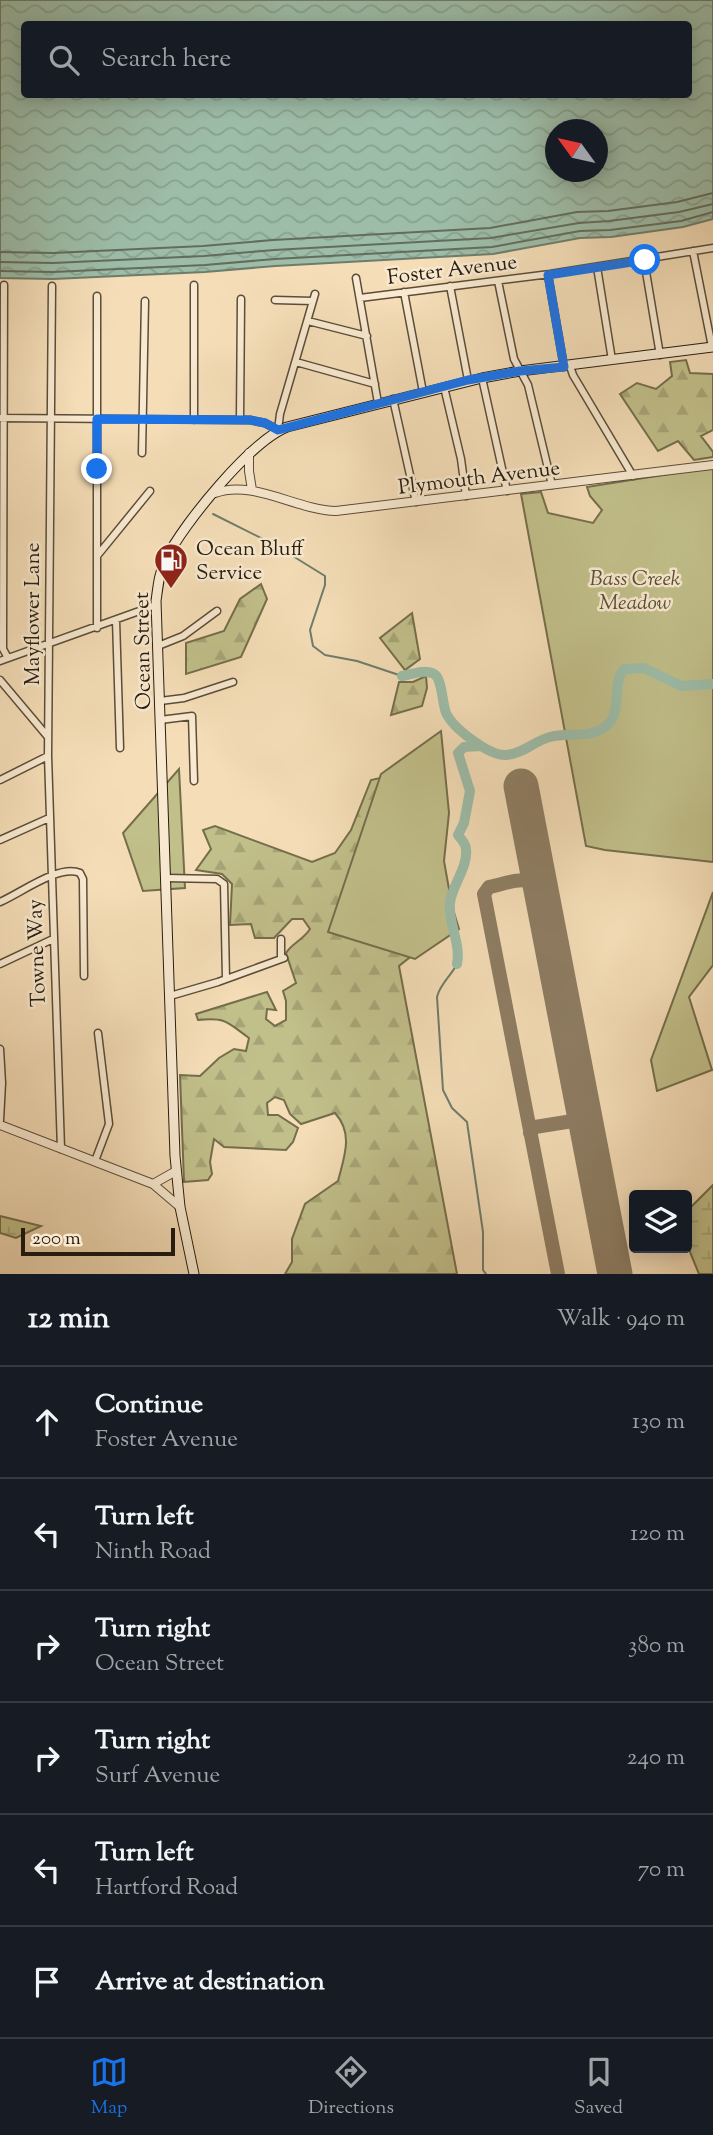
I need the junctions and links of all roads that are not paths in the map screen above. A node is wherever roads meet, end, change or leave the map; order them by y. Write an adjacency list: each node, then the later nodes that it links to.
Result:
1 (713, 248): 2 (street, Foster Avenue)
2 (692, 251): 3 (street, Foster Avenue); 20 (street)
3 (645, 260): 4 (street, Foster Avenue); 21 (street)
4 (597, 267): 5 (street, Foster Avenue); 22 (street)
5 (548, 275): 7 (street, Foster Avenue); 24 (street)
6 (356, 278): 14 (street)
7 (498, 281): 11 (street, Foster Avenue); 25 (street)
8 (4, 285): 33 (street)
9 (194, 285): 37 (street)
10 (52, 286): 34 (street, Mayflower Lane)
11 (450, 286): 12 (street, Foster Avenue); 27 (street)
12 (404, 292): 14 (street, Foster Avenue); 30 (street)
13 (97, 296): 35 (street)
14 (360, 298): 19 (street)
15 (241, 299): 38 (street)
16 (275, 300): 18 (street)
17 (145, 301): 36 (street)
18 (307, 321): 19 (street); 23 (street)
19 (366, 335): 28 (street)
20 (713, 347): 21 (main road, Ocean Street)
21 (660, 355): 22 (main road, Ocean Street)
22 (612, 360): 24 (main road, Ocean Street)
23 (296, 362): 28 (street); 39 (street)
24 (567, 366): 25 (main road, Ocean Street); 43 (street)
25 (520, 371): 26 (main road, Ocean Street); 44 (street)
26 (482, 378): 27 (main road, Ocean Street); 47 (street)
27 (468, 380): 29 (main road, Ocean Street)
28 (375, 384): 32 (street)
29 (444, 387): 30 (main road, Ocean Street); 49 (street)
30 (423, 392): 31 (main road, Ocean Street)
31 (393, 399): 32 (main road, Ocean Street); 50 (street)
32 (378, 403): 39 (main road, Ocean Street)
33 (2, 418): 34 (street); 58 (street)
34 (51, 418): 35 (street); 56 (street, Mayflower Lane)
35 (97, 419): 36 (street); 51 (street)
36 (144, 419): 37 (street); 40 (street)
37 (194, 420): 38 (street)
38 (240, 420): 39 (street)
39 (278, 430): 41 (main road, Ocean Street)
40 (142, 453)
41 (249, 453): 45 (street); 48 (main road, Ocean Street)
42 (713, 466): 43 (street, Plymouth Avenue)
43 (633, 476): 44 (street, Plymouth Avenue)
44 (552, 485): 47 (street, Plymouth Avenue)
45 (252, 490): 48 (street, Plymouth Avenue); 50 (street, Plymouth Avenue)
46 (150, 491): 51 (street)
47 (507, 491): 49 (street, Plymouth Avenue)
48 (215, 493): 52 (main road, Ocean Street)
49 (466, 496): 50 (street, Plymouth Avenue)
50 (416, 502)
51 (97, 556): 55 (street)
52 (156, 605): 54 (street); 57 (main road, Ocean Street)
53 (217, 611): 57 (street)
54 (116, 620): 55 (street); 64 (street)
55 (97, 628): 56 (street)
56 (50, 644): 58 (street); 63 (street, Mayflower Lane)
57 (158, 646): 61 (main road, Ocean Street)
58 (4, 660)
59 (0, 680): 63 (street)
60 (233, 682): 61 (street)
61 (160, 701): 62 (main road, Ocean Street)
62 (160, 720): 68 (street); 72 (main road, Ocean Street)
63 (48, 737): 65 (street, Mayflower Lane)
64 (120, 748)
65 (48, 756): 67 (street); 69 (street, Towne Way)
66 (0, 769): 67 (street)
67 (3, 778)
68 (194, 781)
69 (49, 818): 70 (street); 71 (street, Towne Way)
70 (0, 841)
71 (51, 876): 73 (street); 74 (street, Towne Way); 77 (street)
72 (166, 878): 78 (street); 79 (main road, Ocean Street)
73 (0, 902)
74 (53, 939): 76 (street); 83 (street, Towne Way)
75 (281, 939): 78 (street)
76 (0, 964)
77 (84, 976)
78 (226, 979): 79 (street)
79 (170, 996): 85 (main road, Ocean Street)
80 (98, 1033): 84 (street)
81 (0, 1049): 82 (street)
82 (0, 1122): 83 (street)
83 (61, 1149): 84 (street)
84 (95, 1161): 86 (street)
85 (176, 1171): 86 (street); 87 (main road, Ocean Street)
86 (153, 1184): 87 (street)
87 (180, 1208): 88 (main road, Ocean Street)
88 (194, 1274)

